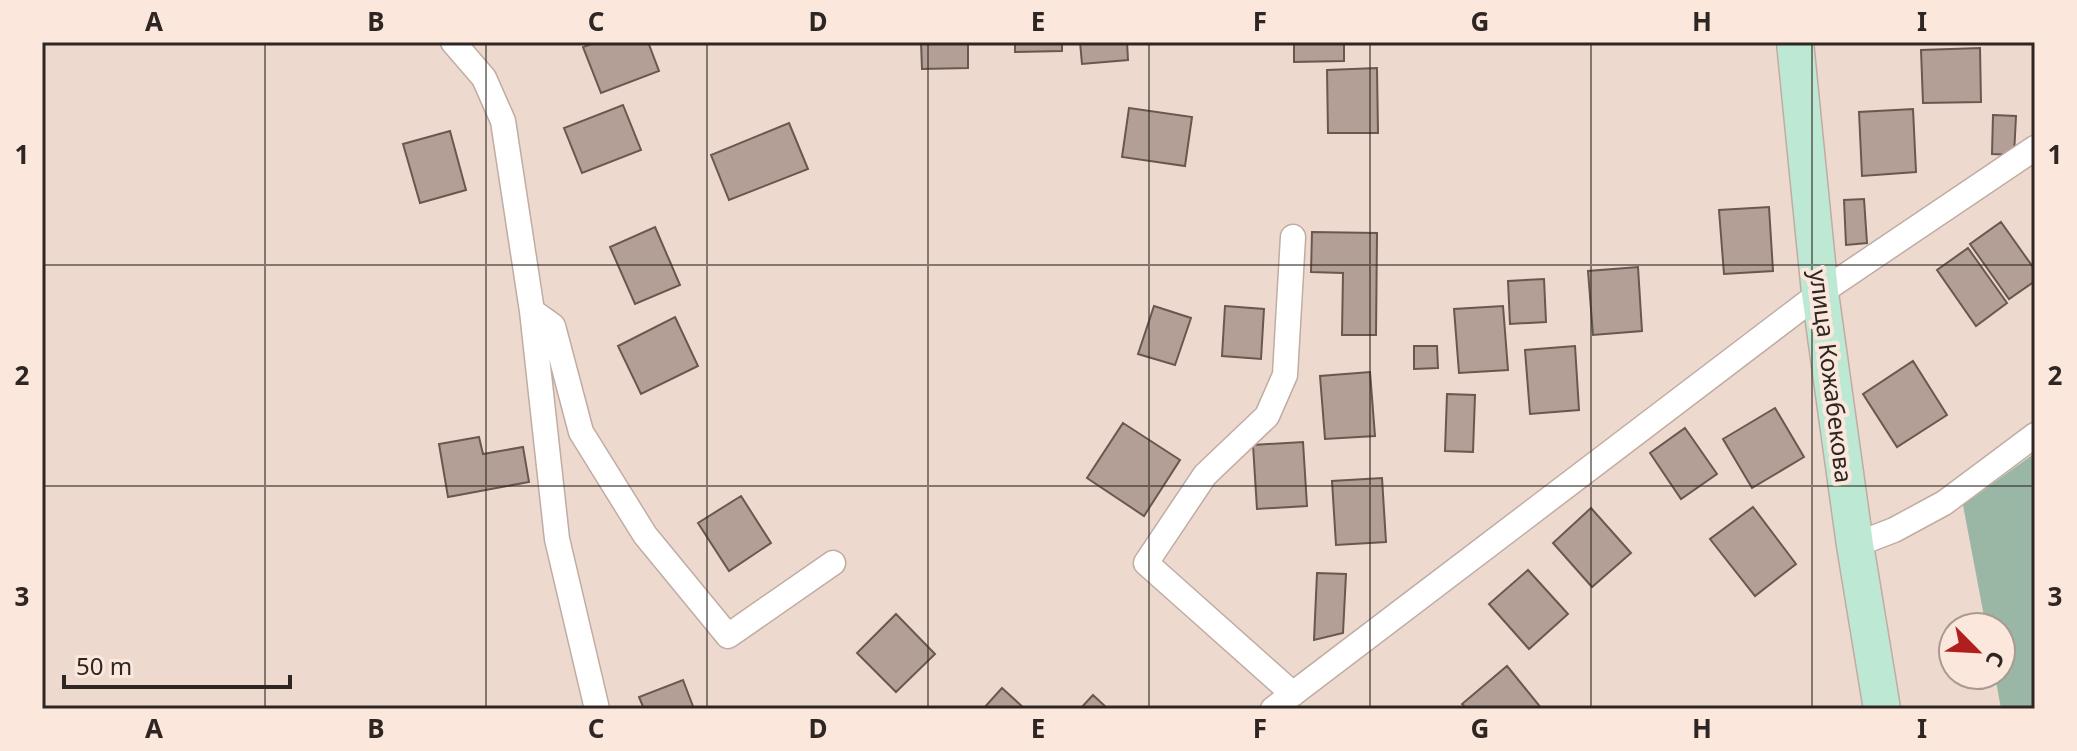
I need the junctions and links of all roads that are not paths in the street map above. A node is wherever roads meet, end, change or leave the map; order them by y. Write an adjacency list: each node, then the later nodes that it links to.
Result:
1 (453, 42): 6 (street)
2 (1795, 42): 5 (main road, улица Кожабекова)
3 (2035, 148): 5 (street)
4 (1293, 237): 10 (street)
5 (1820, 293): 8 (main road, улица Кожабекова); 10 (street)
6 (532, 311): 9 (street); 11 (street)
7 (2035, 435): 8 (street)
8 (1855, 545): 13 (main road, улица Кожабекова)
9 (833, 563)
10 (1293, 694): 12 (street)
11 (597, 709)
12 (1273, 709)
13 (1882, 709)

